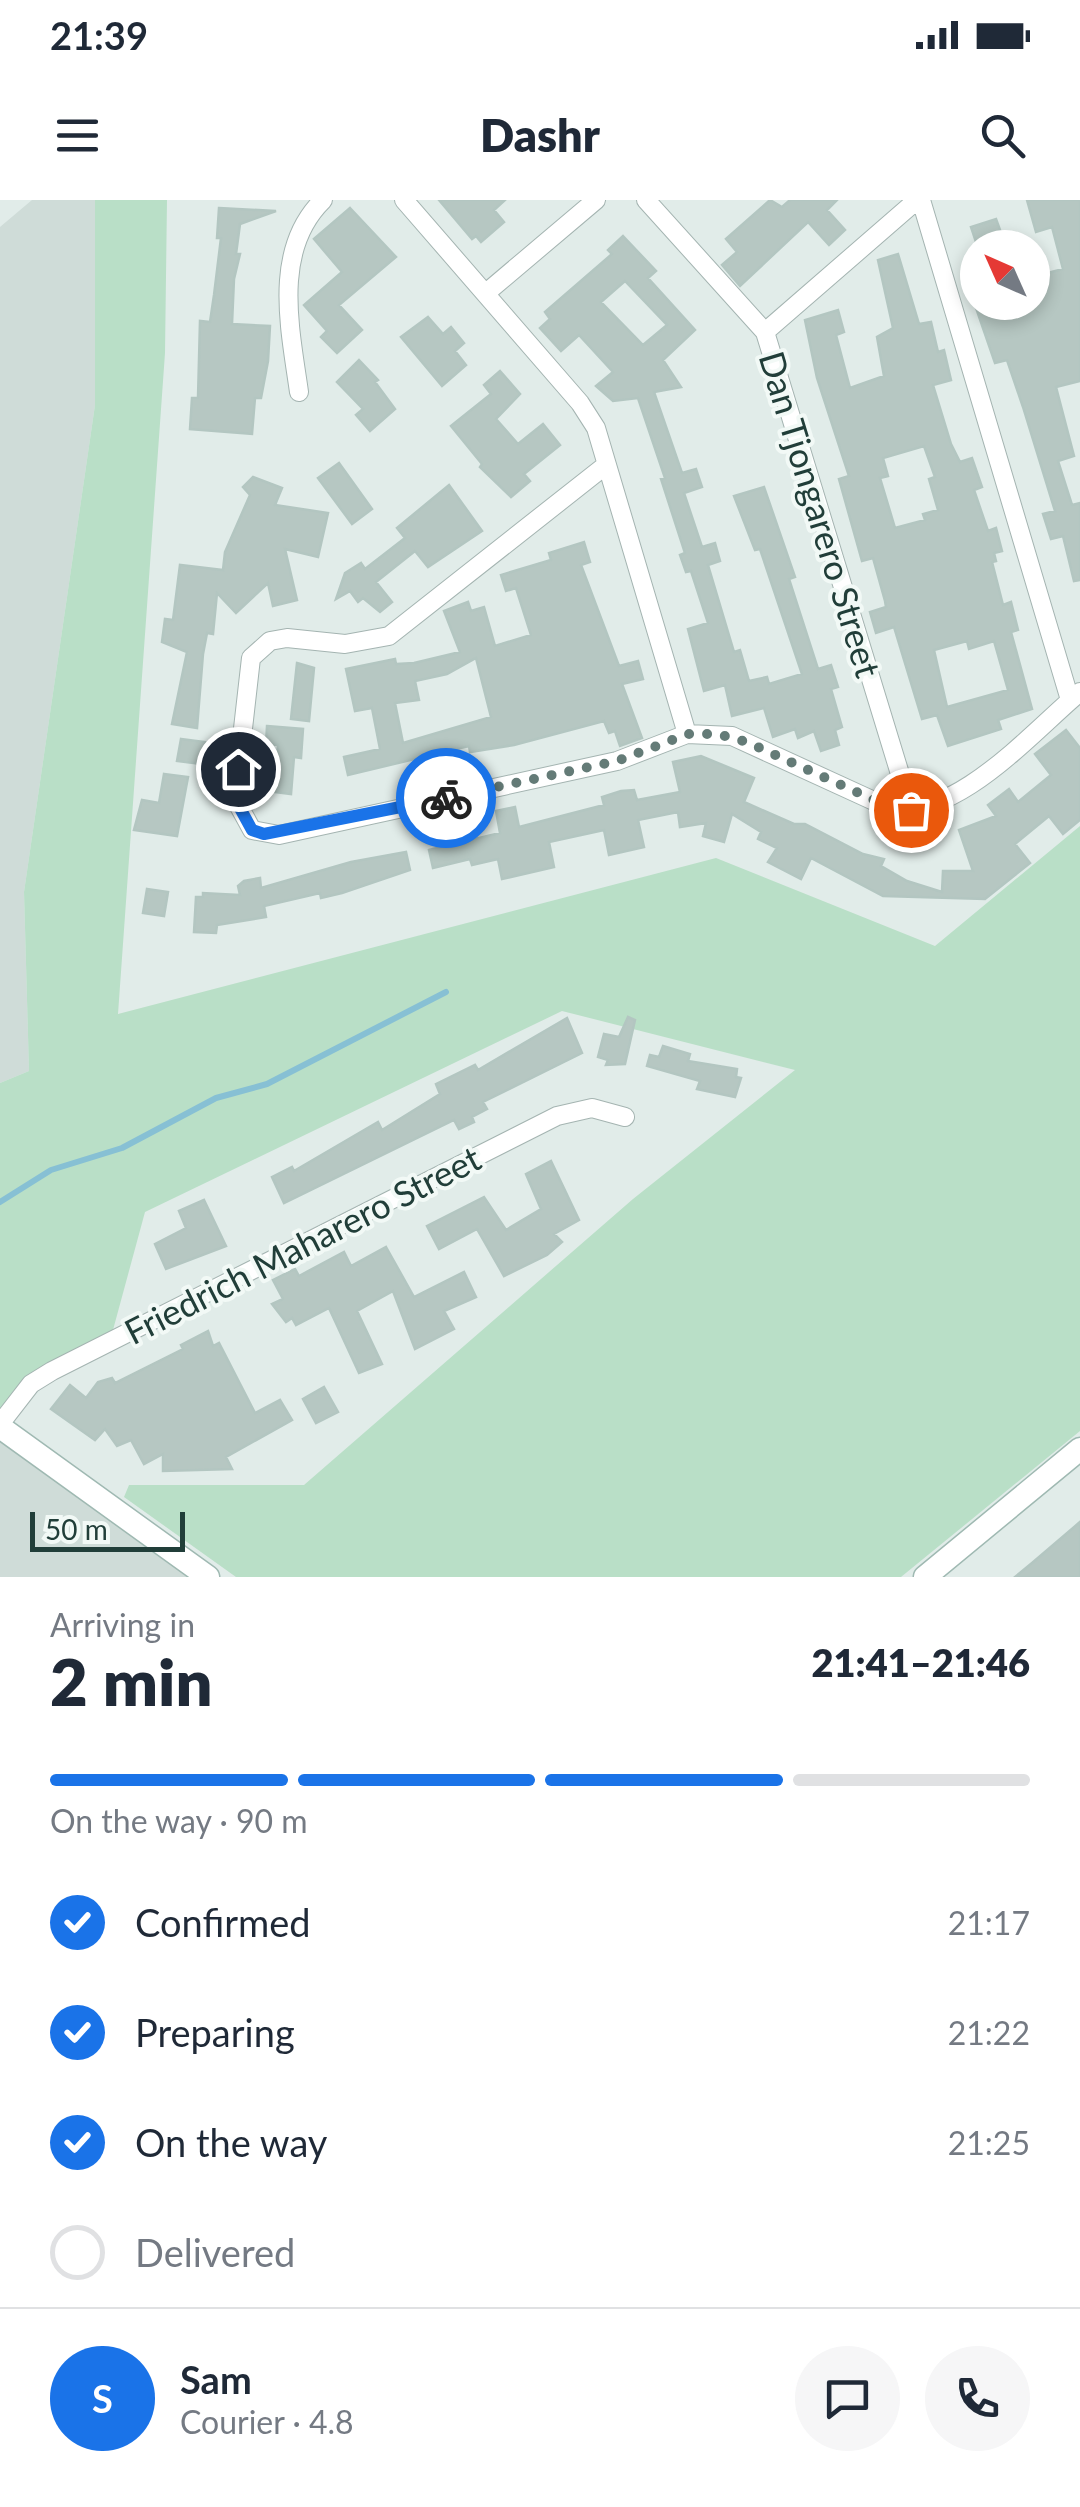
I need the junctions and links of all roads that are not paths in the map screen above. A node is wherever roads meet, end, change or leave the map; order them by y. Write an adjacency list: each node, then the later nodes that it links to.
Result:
1 (323, 200): 8 (street)
2 (404, 200): 6 (street)
3 (596, 200): 6 (street)
4 (646, 200): 7 (street, Dan Tjongarero Street)
5 (919, 200): 7 (street); 10 (street)
6 (486, 293): 9 (street)
7 (765, 332): 12 (street, Dan Tjongarero Street)
8 (298, 392)
9 (606, 465): 11 (street); 11 (street)
10 (1075, 696): 12 (street)
11 (688, 734): 12 (street)
12 (911, 810)
13 (626, 1116): 14 (street, Friedrich Maharero Street)
14 (0, 1425): 16 (street)
15 (1080, 1450): 17 (street)
16 (208, 1577)
17 (924, 1577)

